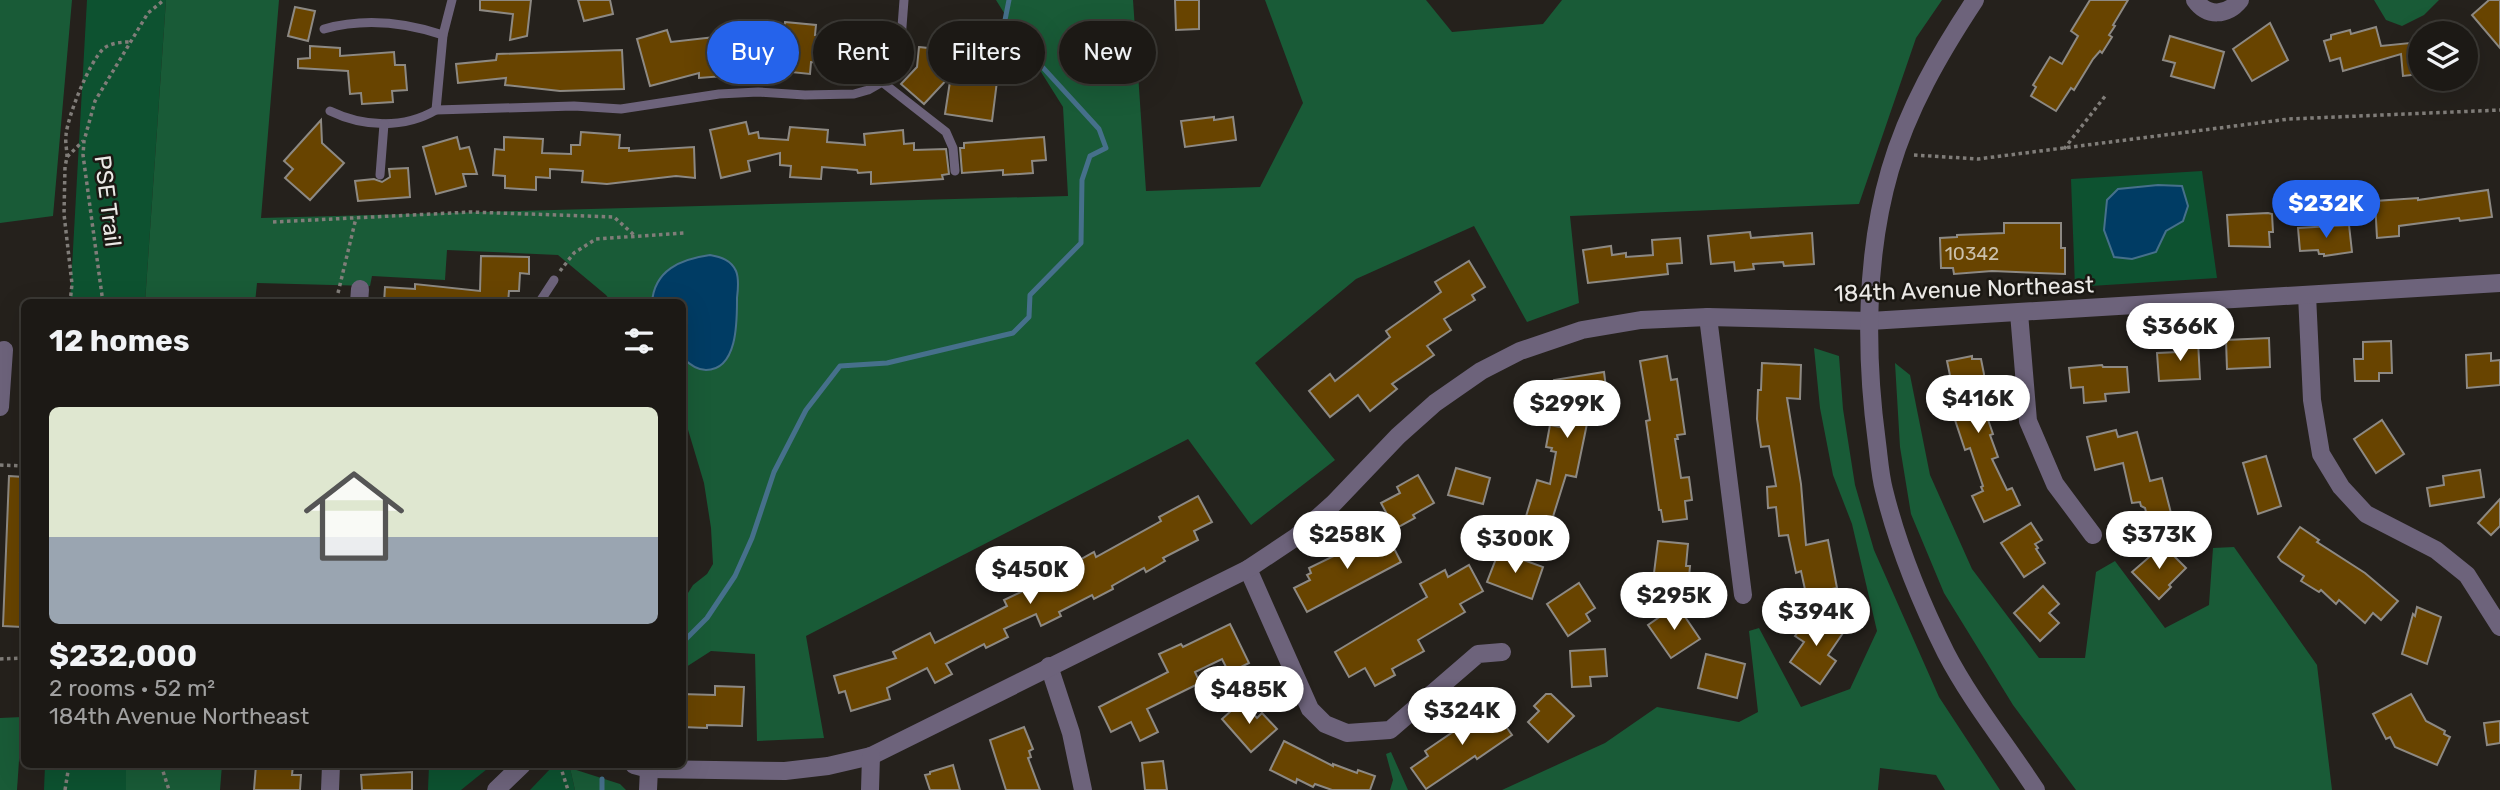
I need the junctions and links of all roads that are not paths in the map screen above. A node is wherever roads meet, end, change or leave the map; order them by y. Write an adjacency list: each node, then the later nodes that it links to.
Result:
1 (452, 0): 8 (lane)
2 (904, 0): 6 (lane)
3 (1975, 0): 22 (street)
4 (2195, 0): 5 (street)
5 (2239, 0)
6 (902, 21)
7 (324, 29): 8 (lane)
8 (443, 35): 11 (lane)
9 (878, 84): 11 (lane)
10 (885, 84): 14 (lane)
11 (436, 110): 13 (lane)
12 (330, 111): 13 (lane)
13 (384, 124): 15 (lane)
14 (955, 171)
15 (380, 175)
16 (554, 280): 19 (lane)
17 (2500, 283): 18 (street, 184th Avenue Northeast)
18 (2307, 295): 20 (street, 184th Avenue Northeast); 28 (street)
19 (542, 299)
20 (2019, 313): 22 (street, 184th Avenue Northeast); 25 (street)
21 (1709, 317): 22 (street, 184th Avenue Northeast); 26 (street, 184th Avenue Northeast); 27 (street)
22 (1870, 321): 41 (street)
23 (2, 350): 24 (street)
24 (0, 407)
25 (2093, 535)
26 (1248, 569): 29 (street); 30 (street, 184th Avenue Northeast)
27 (1743, 595)
28 (2500, 627)
29 (1503, 652)
30 (1049, 666): 31 (street, 184th Avenue Northeast); 40 (street)
31 (871, 756): 35 (street, 184th Avenue Northeast); 39 (street)
32 (331, 768): 36 (street)
33 (519, 768): 37 (street)
34 (642, 768): 38 (street)
35 (666, 768)
36 (330, 790)
37 (496, 790)
38 (648, 790)
39 (870, 790)
40 (1083, 790)
41 (2036, 790)

